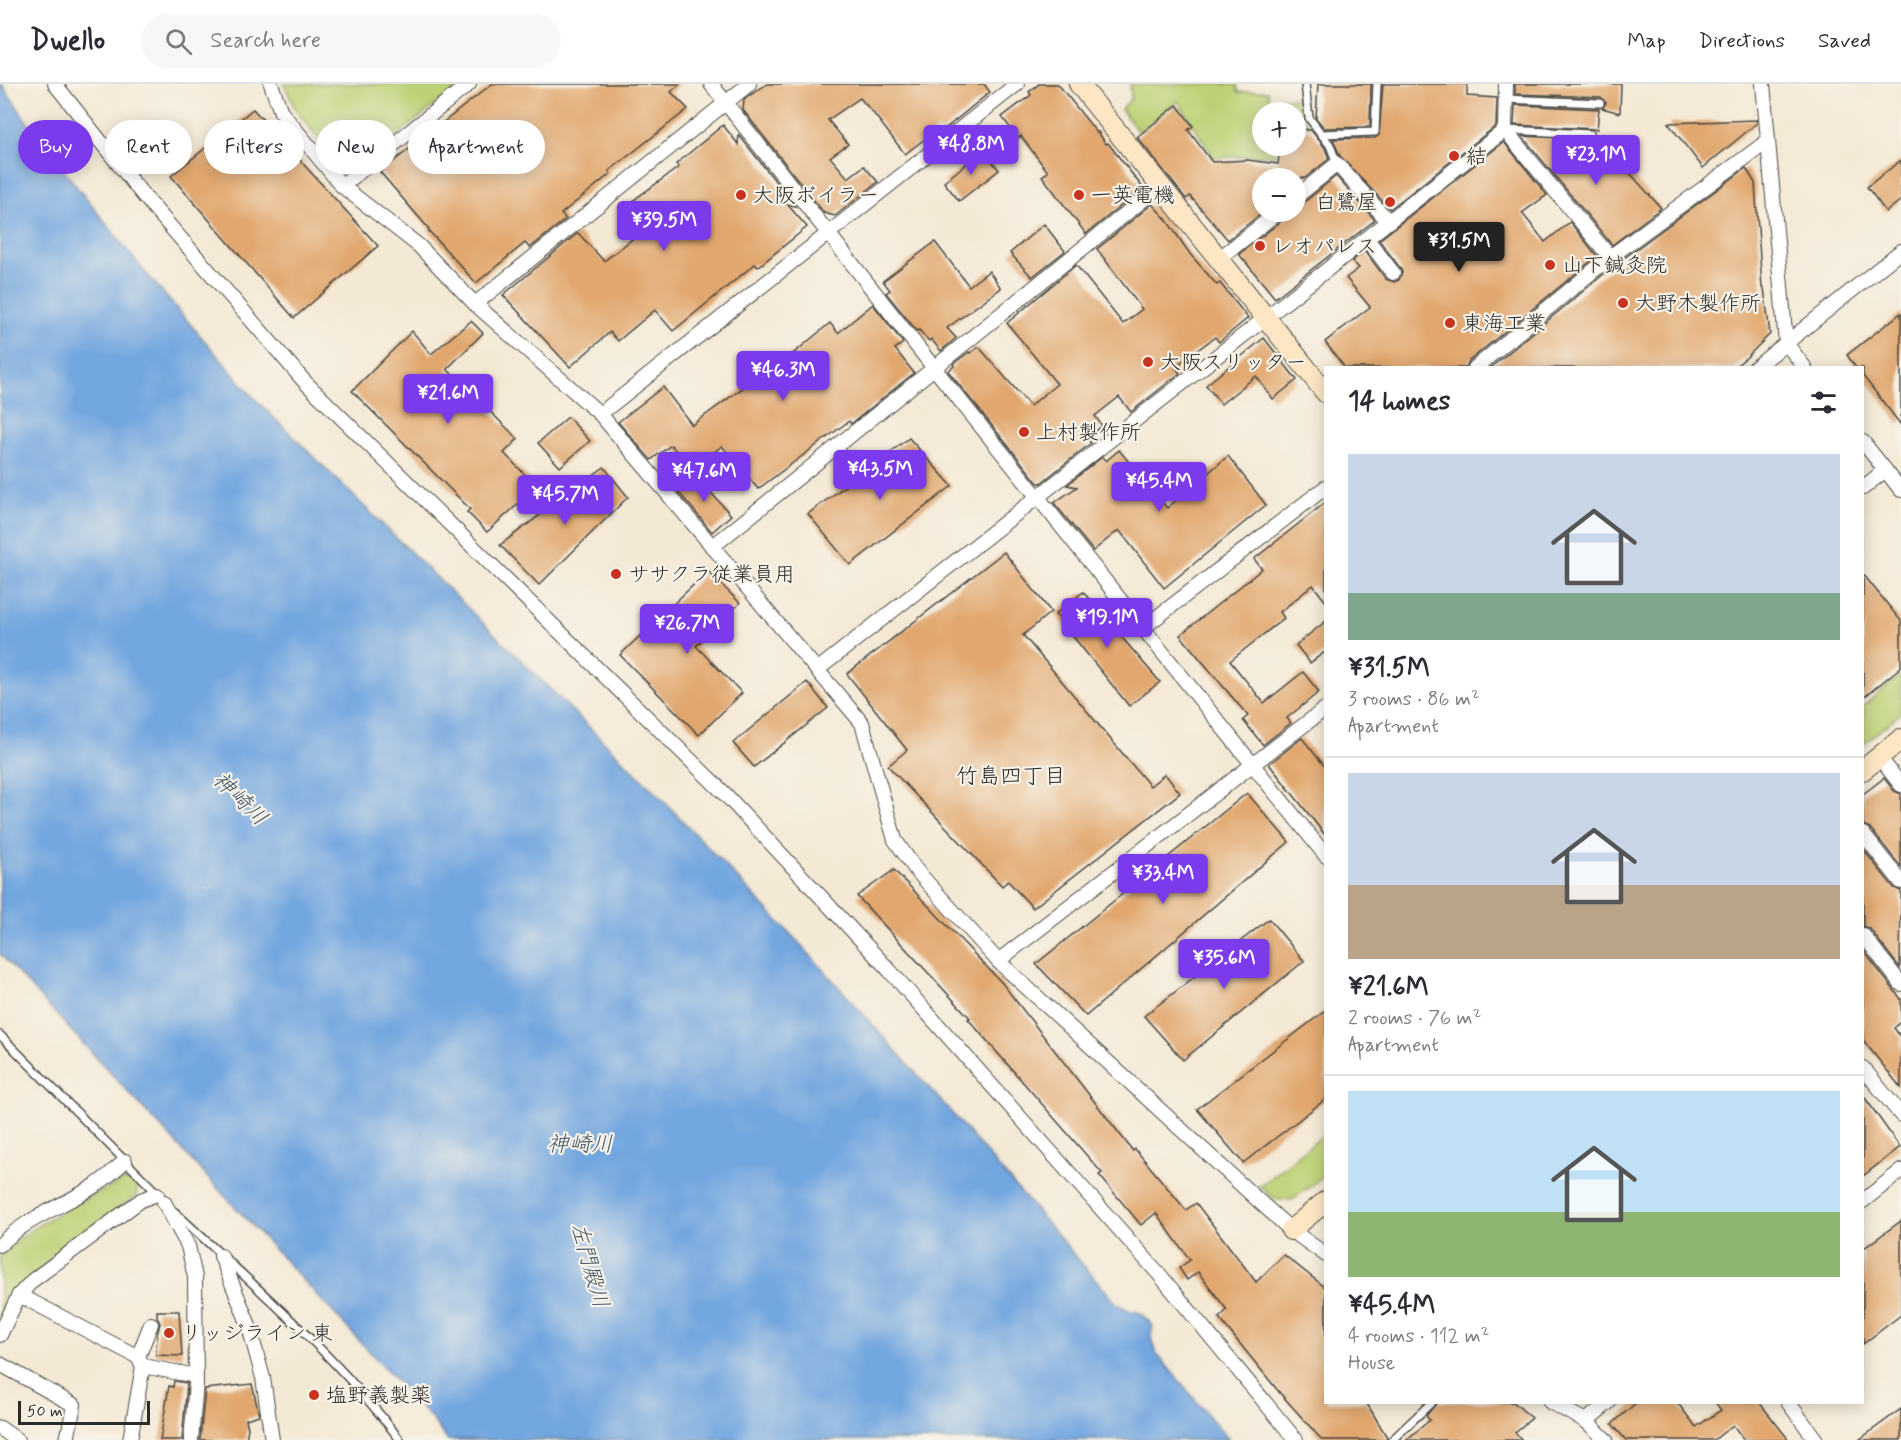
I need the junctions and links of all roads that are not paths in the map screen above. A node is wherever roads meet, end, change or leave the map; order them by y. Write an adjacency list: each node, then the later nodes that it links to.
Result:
1 (56, 84): 91 (street)
2 (271, 84): 20 (street)
3 (469, 84): 20 (street)
4 (711, 84): 13 (street)
5 (749, 84): 13 (street)
6 (1017, 84): 25 (street)
7 (1079, 84): 21 (street)
8 (1305, 84): 16 (lane)
9 (1377, 84): 16 (lane)
10 (1506, 84): 12 (street)
11 (1763, 84): 18 (street)
12 (1506, 99): 14 (lane); 15 (street)
13 (726, 102): 25 (street); 31 (street)
14 (1600, 103)
15 (1505, 130): 17 (lane); 24 (street); 28 (street)
16 (1321, 134): 19 (lane)
17 (1590, 134)
18 (1768, 141): 28 (street); 33 (street)
19 (1337, 164): 22 (street); 24 (street)
20 (342, 186): 31 (street)
21 (1160, 186): 29 (street); 37 (street)
22 (1306, 189)
23 (1265, 222): 29 (street)
24 (1389, 222): 26 (street)
25 (829, 233): 37 (street); 39 (street)
26 (1367, 239): 30 (street); 32 (street)
27 (1901, 251): 33 (street)
28 (1610, 257): 34 (street)
29 (1220, 258): 32 (street)
30 (1393, 273)
31 (475, 304): 39 (street)
32 (1266, 318): 38 (street); 45 (street)
33 (1786, 343): 35 (street); 36 (street)
34 (1477, 366)
35 (1757, 366)
36 (1803, 366)
37 (934, 368): 45 (street); 46 (street)
38 (1324, 390)
39 (600, 414): 46 (street)
40 (1864, 443): 41 (street)
41 (1885, 470): 42 (street); 44 (street)
42 (1864, 487)
43 (1324, 489): 47 (street)
44 (1901, 490)
45 (1038, 496): 47 (street); 48 (street)
46 (712, 547): 48 (street)
47 (1143, 628): 52 (street)
48 (817, 669): 59 (street)
49 (1324, 710): 52 (street)
50 (1901, 739): 51 (street)
51 (1879, 757): 53 (street); 54 (street)
52 (1254, 765): 56 (street); 59 (street)
53 (1864, 769)
54 (1901, 785)
55 (1864, 835): 57 (street)
56 (1324, 853)
57 (1901, 882)
58 (1864, 936): 60 (street)
59 (998, 961): 69 (street)
60 (1901, 984)
61 (0, 1035): 64 (lane)
62 (1864, 1069): 63 (street)
63 (1901, 1115)
64 (125, 1161): 66 (lane); 70 (street)
65 (1901, 1171): 67 (street)
66 (161, 1198): 72 (lane); 73 (street); 78 (street)
67 (1864, 1200)
68 (1324, 1203): 69 (street)
69 (1291, 1230): 71 (street)
70 (0, 1245)
71 (1324, 1254)
72 (221, 1256): 89 (street); 90 (lane)
73 (20, 1295): 75 (street); 76 (street)
74 (152, 1324): 76 (street)
75 (0, 1335)
76 (140, 1361): 78 (street); 87 (street)
77 (0, 1364): 86 (street)
78 (196, 1376): 88 (street)
79 (1430, 1404): 92 (lane)
80 (1554, 1404): 83 (street)
81 (1606, 1404): 83 (street)
82 (1789, 1404): 94 (street)
83 (1586, 1420): 93 (street)
84 (0, 1428): 85 (street)
85 (14, 1439)
86 (67, 1440)
87 (130, 1440)
88 (191, 1440)
89 (272, 1440)
90 (400, 1440)
91 (1296, 1440)
92 (1392, 1440)
93 (1606, 1440)
94 (1816, 1440)

